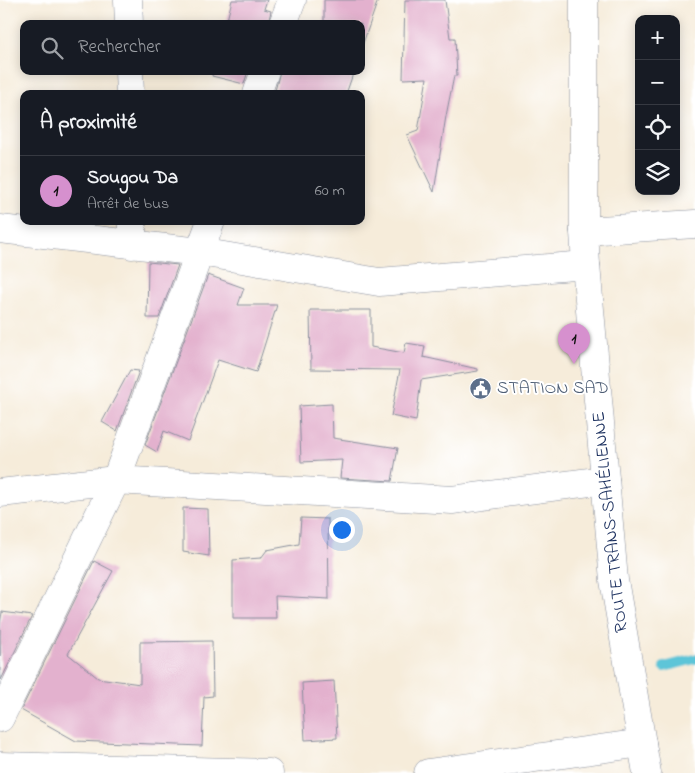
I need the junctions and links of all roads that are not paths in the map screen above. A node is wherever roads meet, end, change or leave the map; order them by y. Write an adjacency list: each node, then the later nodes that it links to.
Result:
1 (128, 0): 4 (main road)
2 (292, 0): 5 (main road)
3 (584, 0): 13 (main road, ROUTE TRANS-SAHÉLIENNE)
4 (129, 20)
5 (284, 20)
6 (129, 75): 8 (main road)
7 (264, 75): 9 (main road)
8 (130, 90)
9 (259, 90)
10 (695, 224): 13 (main road)
11 (210, 225): 15 (main road)
12 (0, 230): 14 (main road)
13 (584, 231): 16 (main road, ROUTE TRANS-SAHÉLIENNE)
14 (132, 233): 15 (main road)
15 (200, 252): 16 (main road); 17 (main road)
16 (586, 265): 18 (main road, ROUTE TRANS-SAHÉLIENNE)
17 (116, 480): 18 (main road); 19 (main road); 20 (main road)
18 (605, 480): 21 (main road, ROUTE TRANS-SAHÉLIENNE)
19 (0, 493)
20 (0, 718)
21 (642, 744): 24 (main road); 25 (main road, ROUTE TRANS-SAHÉLIENNE)
22 (0, 766): 23 (main road)
23 (269, 773)
24 (428, 773)
25 (647, 773)

